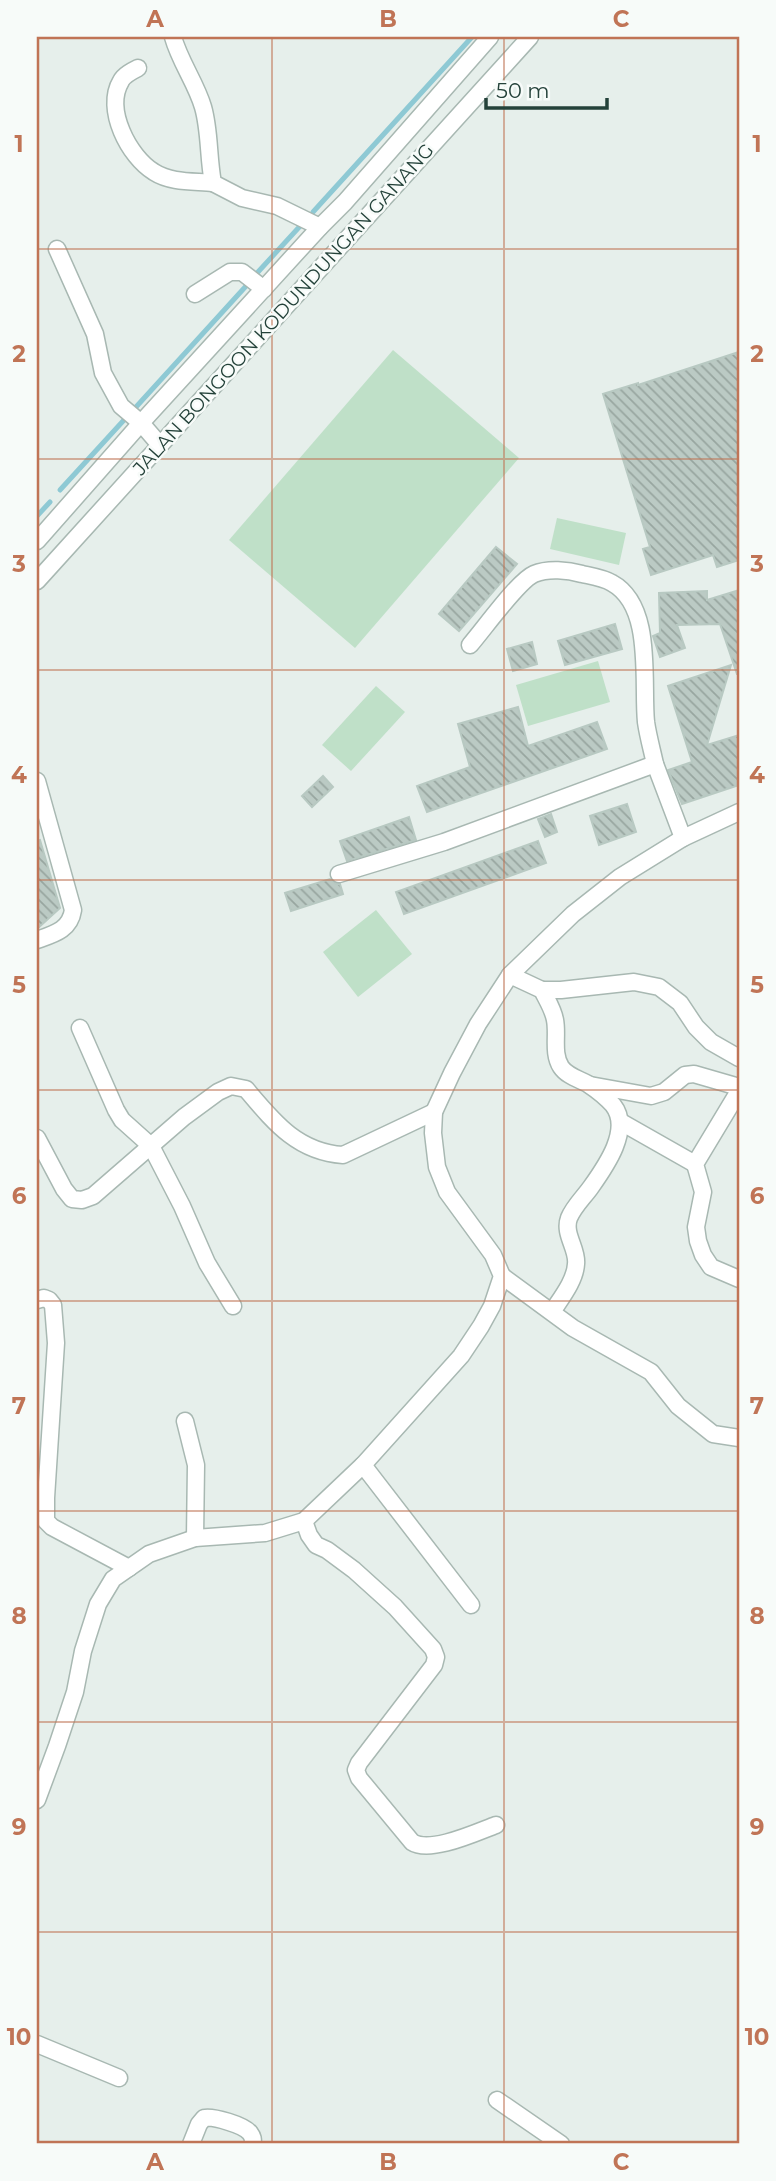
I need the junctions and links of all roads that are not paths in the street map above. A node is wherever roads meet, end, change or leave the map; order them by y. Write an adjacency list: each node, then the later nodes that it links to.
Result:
1 (173, 37): 5 (street)
2 (491, 37): 6 (street)
3 (530, 37): 7 (street, JALAN BONGOON KODUNDUNGAN GANANG)
4 (138, 68): 5 (street)
5 (213, 183): 8 (street)
6 (345, 202): 7 (street); 8 (street)
7 (366, 217): 13 (street, JALAN BONGOON KODUNDUNGAN GANANG)
8 (320, 227): 10 (street)
9 (57, 249): 12 (street)
10 (264, 289): 11 (street); 12 (street)
11 (195, 294)
12 (141, 423): 13 (street); 14 (street)
13 (160, 444): 15 (street, JALAN BONGOON KODUNDUNGAN GANANG)
14 (37, 541)
15 (37, 581)
16 (470, 645): 17 (street)
17 (655, 764): 20 (street); 21 (street)
18 (37, 781): 22 (street)
19 (739, 812): 20 (street)
20 (683, 838): 23 (street)
21 (339, 874)
22 (37, 940)
23 (510, 975): 24 (street); 29 (street)
24 (542, 990): 26 (street); 27 (street)
25 (80, 1028): 32 (street)
26 (739, 1058)
27 (589, 1085): 28 (street); 30 (street)
28 (739, 1089): 33 (street)
29 (434, 1112): 32 (street); 35 (street)
30 (621, 1122): 33 (street); 38 (street)
31 (37, 1138): 32 (street)
32 (151, 1146): 37 (street)
33 (695, 1164): 34 (street)
34 (739, 1279)
35 (509, 1280): 38 (street); 41 (street)
36 (37, 1300): 44 (street)
37 (233, 1306)
38 (552, 1312): 40 (street)
39 (185, 1421): 43 (street)
40 (739, 1438)
41 (366, 1469): 42 (street); 45 (street)
42 (310, 1534): 43 (street); 47 (street)
43 (195, 1538): 44 (street)
44 (129, 1568): 46 (street)
45 (471, 1605)
46 (37, 1800)
47 (496, 1825)
48 (37, 2044): 49 (street)
49 (119, 2078)
50 (497, 2100): 53 (street)
51 (191, 2144): 52 (street)
52 (253, 2144)
53 (561, 2144)

